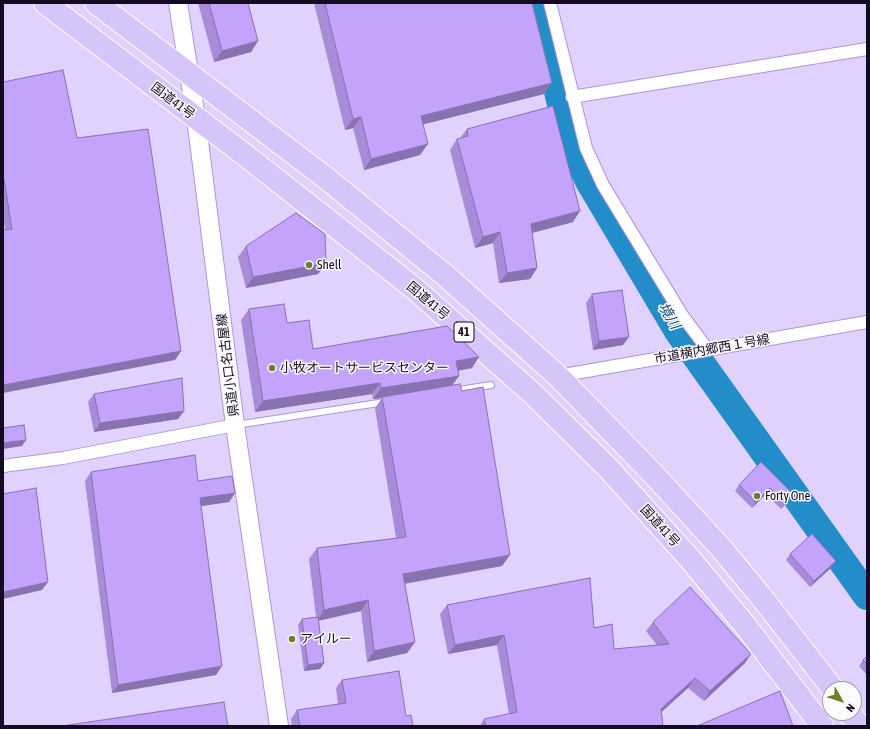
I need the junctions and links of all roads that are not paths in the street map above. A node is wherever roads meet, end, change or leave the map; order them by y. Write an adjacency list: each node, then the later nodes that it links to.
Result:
1 (45, 3): 8 (highway, 国道41号 / 41)
2 (96, 3): 6 (highway, 41)
3 (178, 3): 6 (main road, 県道小口名古屋線)
4 (550, 3): 7 (street)
5 (867, 49): 7 (street)
6 (189, 73): 8 (main road, 県道小口名古屋線); 11 (highway, 41)
7 (572, 97): 10 (street)
8 (196, 118): 15 (main road, 県道小口名古屋線); 20 (highway, 国道41号 / 41)
9 (867, 322): 10 (street, 市道横内郷西１号線)
10 (708, 350): 11 (street, 市道横内郷西１号線)
11 (558, 376): 17 (highway, 41)
12 (491, 385): 13 (lane)
13 (445, 392)
14 (390, 401): 15 (lane)
15 (235, 425): 16 (street); 19 (main road, 県道小口名古屋線)
16 (3, 466)
17 (828, 681)
18 (867, 723): 21 (main road)
19 (279, 726)
20 (822, 726)
21 (859, 726)

